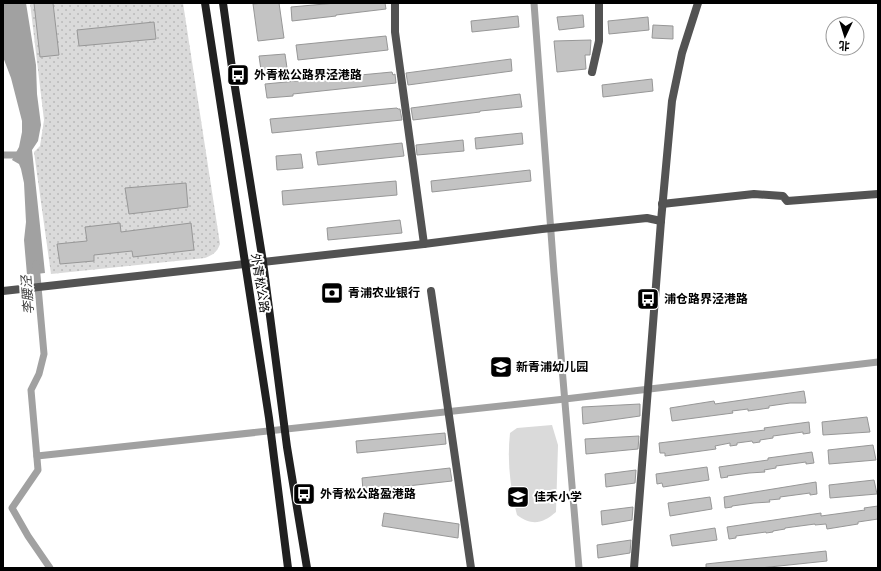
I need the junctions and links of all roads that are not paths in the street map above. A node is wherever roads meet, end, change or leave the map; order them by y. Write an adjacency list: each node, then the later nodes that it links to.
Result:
1 (204, 3): 12 (main road, 外青松公路)
2 (224, 3): 11 (main road, 外青松公路)
3 (395, 3): 10 (street)
4 (599, 3): 6 (street)
5 (698, 3): 8 (street)
6 (592, 72)
7 (878, 194): 8 (street)
8 (662, 204): 9 (street)
9 (661, 221): 10 (street); 18 (street)
10 (424, 244): 11 (street)
11 (263, 262): 12 (street); 16 (main road, 外青松公路)
12 (244, 264): 13 (street); 15 (main road, 外青松公路)
13 (3, 291)
14 (431, 291): 17 (street)
15 (288, 568)
16 (307, 568)
17 (470, 568)
18 (634, 568)

